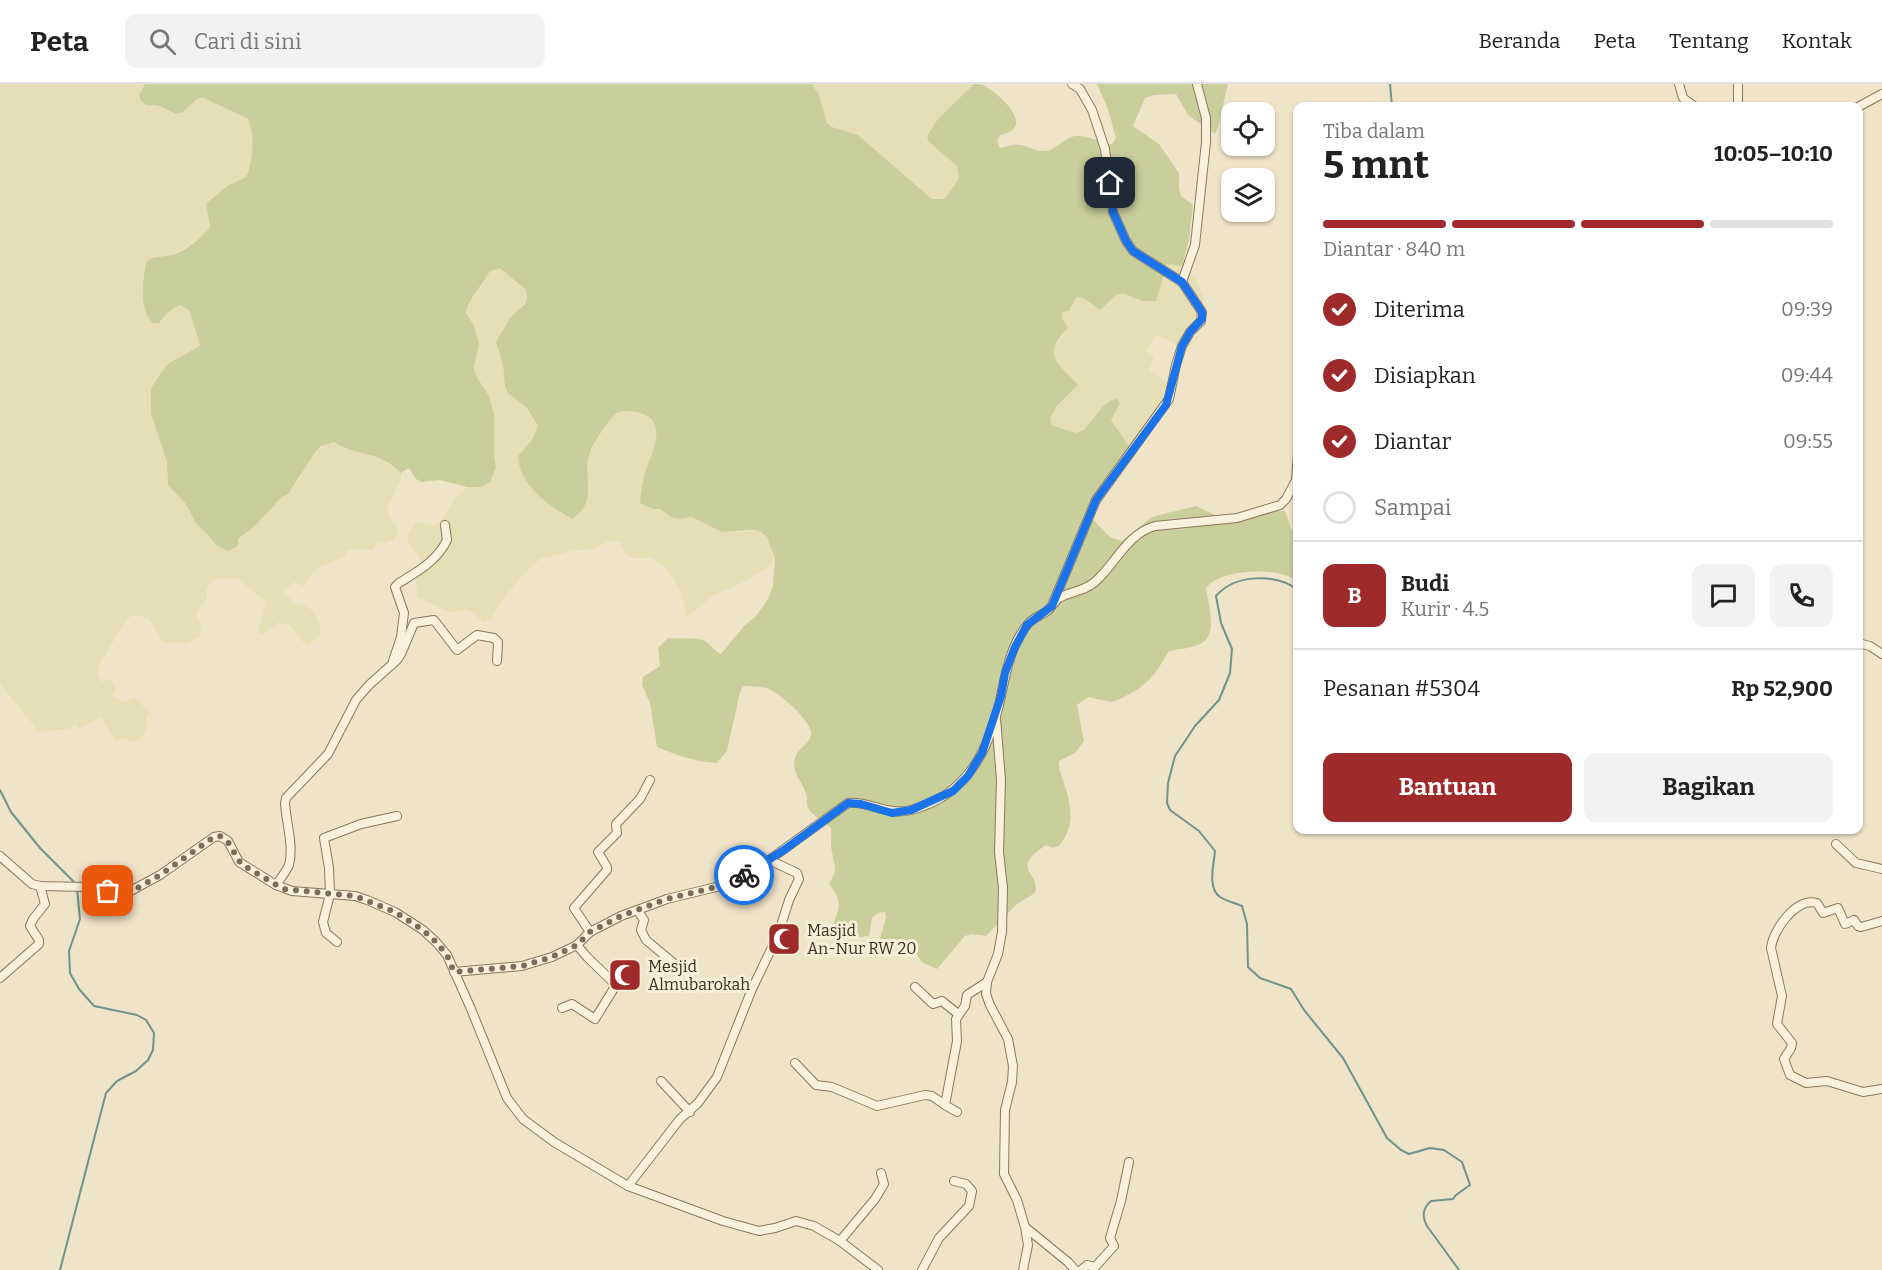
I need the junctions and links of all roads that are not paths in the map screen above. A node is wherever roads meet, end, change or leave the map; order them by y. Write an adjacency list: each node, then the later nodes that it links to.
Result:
1 (1072, 84): 9 (street)
2 (1197, 84): 9 (street)
3 (1679, 84): 6 (street)
4 (1738, 84): 7 (street)
5 (1882, 94): 8 (street)
6 (1688, 102)
7 (1738, 102)
8 (1863, 104)
9 (1182, 282): 12 (street)
10 (1293, 486): 12 (street)
11 (445, 525): 16 (street)
12 (1052, 606): 17 (street)
13 (1863, 644): 14 (street)
14 (1882, 654)
15 (497, 661): 16 (street)
16 (391, 665): 24 (street)
17 (996, 715): 22 (street); 35 (street)
18 (650, 780): 29 (street)
19 (397, 816): 26 (street)
20 (1836, 844): 23 (street)
21 (0, 856): 25 (street)
22 (769, 860): 27 (street); 43 (street)
23 (1882, 869)
24 (276, 885): 25 (street); 26 (street)
25 (40, 886): 34 (street)
26 (330, 894): 30 (street); 33 (street)
27 (638, 911): 29 (street); 32 (street)
28 (1882, 921): 41 (street)
29 (590, 932): 31 (street)
30 (337, 942)
31 (577, 945): 33 (street); 37 (street)
32 (682, 970)
33 (454, 972): 48 (street)
34 (0, 978)
35 (987, 982): 38 (street); 49 (street)
36 (915, 987): 38 (street)
37 (562, 1008)
38 (958, 1014): 42 (street)
39 (795, 1063): 42 (street)
40 (661, 1081): 43 (street)
41 (1882, 1089)
42 (945, 1105): 44 (street)
43 (690, 1112): 48 (street)
44 (957, 1112)
45 (1129, 1162): 55 (street)
46 (881, 1173): 50 (street)
47 (954, 1181): 52 (street)
48 (628, 1186): 50 (street)
49 (1025, 1227): 53 (street); 54 (street)
50 (840, 1240): 51 (street)
51 (878, 1270)
52 (921, 1270)
53 (1023, 1270)
54 (1075, 1270)
55 (1081, 1270)

